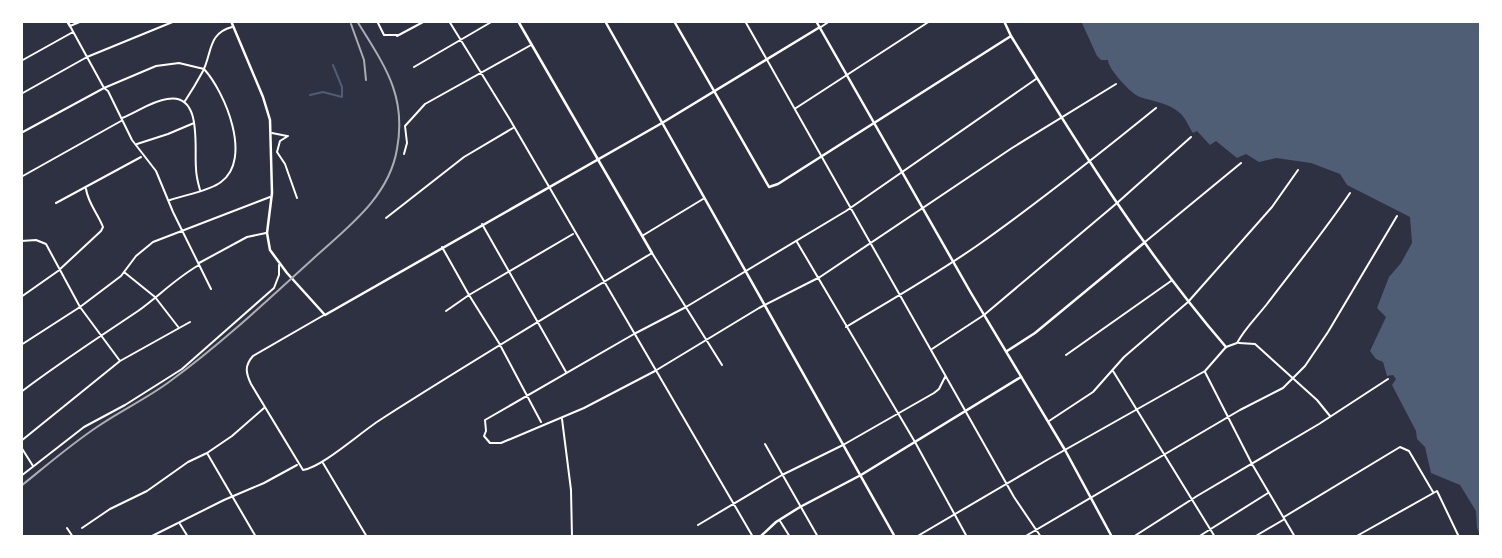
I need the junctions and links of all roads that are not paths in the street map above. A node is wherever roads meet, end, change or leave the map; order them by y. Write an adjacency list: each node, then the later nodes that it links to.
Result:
1 (67, 21): 17 (street)
2 (82, 21): 17 (street)
3 (175, 21): 24 (street)
4 (231, 21): 18 (street)
5 (377, 21): 6 (street)
6 (425, 21)
7 (449, 21): 22 (street)
8 (493, 21): 22 (street)
9 (518, 21): 23 (street)
10 (605, 21): 42 (street)
11 (674, 21): 34 (street)
12 (745, 21): 25 (street)
13 (816, 21): 19 (street)
14 (830, 21): 19 (street)
15 (930, 21): 30 (street)
16 (1004, 21): 21 (street)
17 (70, 26): 20 (street)
18 (233, 26): 28 (street); 46 (street)
19 (820, 27): 25 (street); 30 (street)
20 (74, 32): 24 (street); 26 (street)
21 (1011, 36): 31 (street); 43 (street)
22 (460, 40): 27 (street); 29 (street)
23 (532, 44): 29 (street); 52 (street)
24 (87, 57): 33 (street); 35 (street)
25 (766, 59): 34 (street); 37 (street)
26 (21, 61)
27 (414, 67)
28 (204, 69): 33 (street); 36 (street); 60 (street)
29 (481, 72): 44 (street); 49 (street)
30 (847, 75): 37 (street); 43 (street)
31 (1037, 79): 39 (street); 56 (street)
32 (1116, 85): 39 (street)
33 (104, 88): 40 (street); 45 (street)
34 (714, 91): 42 (street); 51 (street)
35 (21, 94)
36 (185, 101): 40 (street); 41 (street)
37 (794, 108): 51 (street)
38 (1156, 108): 53 (street)
39 (1061, 118): 53 (street); 69 (street)
40 (121, 119): 48 (street); 57 (street)
41 (194, 122): 48 (street); 60 (street)
42 (662, 122): 52 (street); 64 (street)
43 (874, 124): 51 (street); 56 (street)
44 (514, 127): 58 (street); 71 (street)
45 (21, 133)
46 (271, 133): 62 (street); 63 (street)
47 (1191, 137): 66 (street)
48 (136, 145): 50 (street)
49 (404, 154)
50 (142, 156): 59 (street); 65 (street)
51 (823, 158): 68 (street)
52 (597, 159): 58 (street); 76 (street)
53 (1089, 162): 66 (street); 83 (street)
54 (1241, 163): 80 (street)
55 (1298, 170): 98 (street)
56 (902, 174): 68 (street); 69 (street)
57 (21, 177)
58 (548, 187): 72 (street); 75 (street)
59 (86, 189): 67 (street); 86 (street)
60 (200, 190): 65 (street)
61 (1350, 193): 113 (street)
62 (271, 197): 73 (street); 74 (street)
63 (298, 198)
64 (704, 199): 76 (street); 89 (street)
65 (170, 200): 73 (street)
66 (1118, 203): 80 (street); 104 (street)
67 (56, 204)
68 (852, 206): 78 (street); 79 (street)
69 (923, 210): 79 (street); 83 (street)
70 (1397, 216): 127 (street)
71 (386, 218)
72 (482, 224): 81 (street); 88 (street)
73 (182, 230): 84 (street); 87 (street)
74 (268, 233): 84 (street); 85 (street)
75 (574, 234): 88 (street); 92 (street)
76 (642, 236): 82 (street)
77 (21, 241): 86 (street)
78 (797, 241): 89 (street); 90 (street)
79 (871, 242): 90 (street); 95 (street)
80 (1144, 243): 91 (street); 117 (street)
81 (442, 247): 94 (street); 103 (street)
82 (652, 253): 92 (street); 101 (street)
83 (953, 261): 95 (street); 104 (street)
84 (200, 264): 93 (street); 97 (street)
85 (279, 264): 103 (street); 151 (street)
86 (58, 271): 96 (street); 100 (street)
87 (124, 272): 97 (street); 100 (street)
88 (510, 272): 94 (street); 105 (street)
89 (745, 272): 99 (street); 101 (street)
90 (820, 277): 99 (street); 107 (street)
91 (1171, 280): 98 (street); 118 (street)
92 (603, 282): 105 (street); 109 (street)
93 (211, 289)
94 (469, 295): 102 (street); 112 (street)
95 (900, 296): 107 (street); 116 (street)
96 (21, 297)
97 (155, 297): 108 (street); 110 (street)
98 (1188, 302): 115 (street); 122 (street)
99 (764, 306): 111 (street); 143 (street)
100 (80, 307): 110 (street); 114 (street)
101 (686, 307): 109 (street); 111 (street)
102 (446, 311)
103 (325, 315): 131 (street)
104 (984, 315): 116 (street); 117 (street)
105 (538, 321): 112 (street); 124 (street)
106 (190, 322): 108 (street)
107 (846, 327): 134 (street)
108 (179, 329): 119 (street)
109 (634, 334): 121 (street); 124 (street)
110 (102, 335): 119 (street); 129 (street)
111 (707, 339): 120 (street); 121 (street)
112 (499, 343): 130 (street); 148 (street)
113 (1237, 343): 115 (street); 127 (street)
114 (21, 345)
115 (1226, 347): 123 (street)
116 (930, 349): 125 (street)
117 (1006, 352): 126 (street)
118 (1066, 355)
119 (120, 361): 140 (street)
120 (722, 365)
121 (655, 371): 136 (street); 161 (street)
122 (1113, 371): 132 (street); 138 (street)
123 (1205, 371): 132 (street); 137 (street)
124 (567, 373): 130 (street)
125 (946, 376): 133 (street); 134 (street)
126 (1021, 377): 133 (street); 138 (street)
127 (1293, 377): 135 (street); 137 (street)
128 (1388, 379): 135 (street)
129 (21, 392)
130 (527, 396): 139 (street); 139 (street)
131 (265, 407): 146 (street); 149 (street)
132 (1136, 408): 145 (street); 147 (street)
133 (967, 411): 141 (street); 155 (street)
134 (898, 414): 141 (street); 143 (street)
135 (1330, 417): 150 (street)
136 (562, 418): 139 (street); 177 (street)
137 (1228, 419): 147 (street); 150 (street)
138 (1048, 422): 145 (street)
139 (542, 424)
140 (21, 441)
141 (915, 442): 153 (street); 163 (street)
142 (765, 444): 152 (street)
143 (843, 445): 152 (street); 153 (street)
144 (21, 447): 151 (street)
145 (1065, 450): 155 (street); 159 (street)
146 (207, 453): 158 (street); 169 (street)
147 (1164, 455): 159 (street); 160 (street)
148 (322, 461): 149 (street); 176 (street)
149 (298, 464): 158 (street)
150 (1252, 464): 157 (street); 160 (street)
151 (33, 466): 154 (street)
152 (782, 475): 161 (street); 162 (street)
153 (861, 475): 162 (street); 182 (street)
154 (21, 476)
155 (1007, 484): 163 (street); 171 (street)
156 (1435, 492): 164 (street); 193 (street); 194 (street)
157 (1269, 493): 164 (street); 170 (street)
158 (234, 497): 166 (street); 175 (street)
159 (1091, 498): 171 (street); 187 (street)
160 (1193, 500): 170 (street); 188 (street)
161 (734, 505): 167 (street); 178 (street)
162 (800, 507): 165 (street); 181 (street)
163 (954, 513): 183 (street); 184 (street)
164 (1284, 518): 191 (street); 192 (street)
165 (780, 520): 179 (street); 180 (street)
166 (179, 523): 173 (street); 174 (street)
167 (698, 525)
168 (67, 528): 172 (street)
169 (82, 528)
170 (1210, 529): 189 (street); 190 (street)
171 (1037, 530): 185 (street); 186 (street)
172 (73, 537)
173 (150, 537)
174 (188, 537)
175 (256, 537)
176 (367, 537)
177 (572, 537)
178 (753, 537)
179 (760, 537)
180 (790, 537)
181 (818, 537)
182 (895, 537)
183 (916, 537)
184 (967, 537)
185 (1024, 537)
186 (1041, 537)
187 (1112, 537)
188 (1133, 537)
189 (1198, 537)
190 (1215, 537)
191 (1254, 537)
192 (1295, 537)
193 (1354, 537)
194 (1459, 537)

